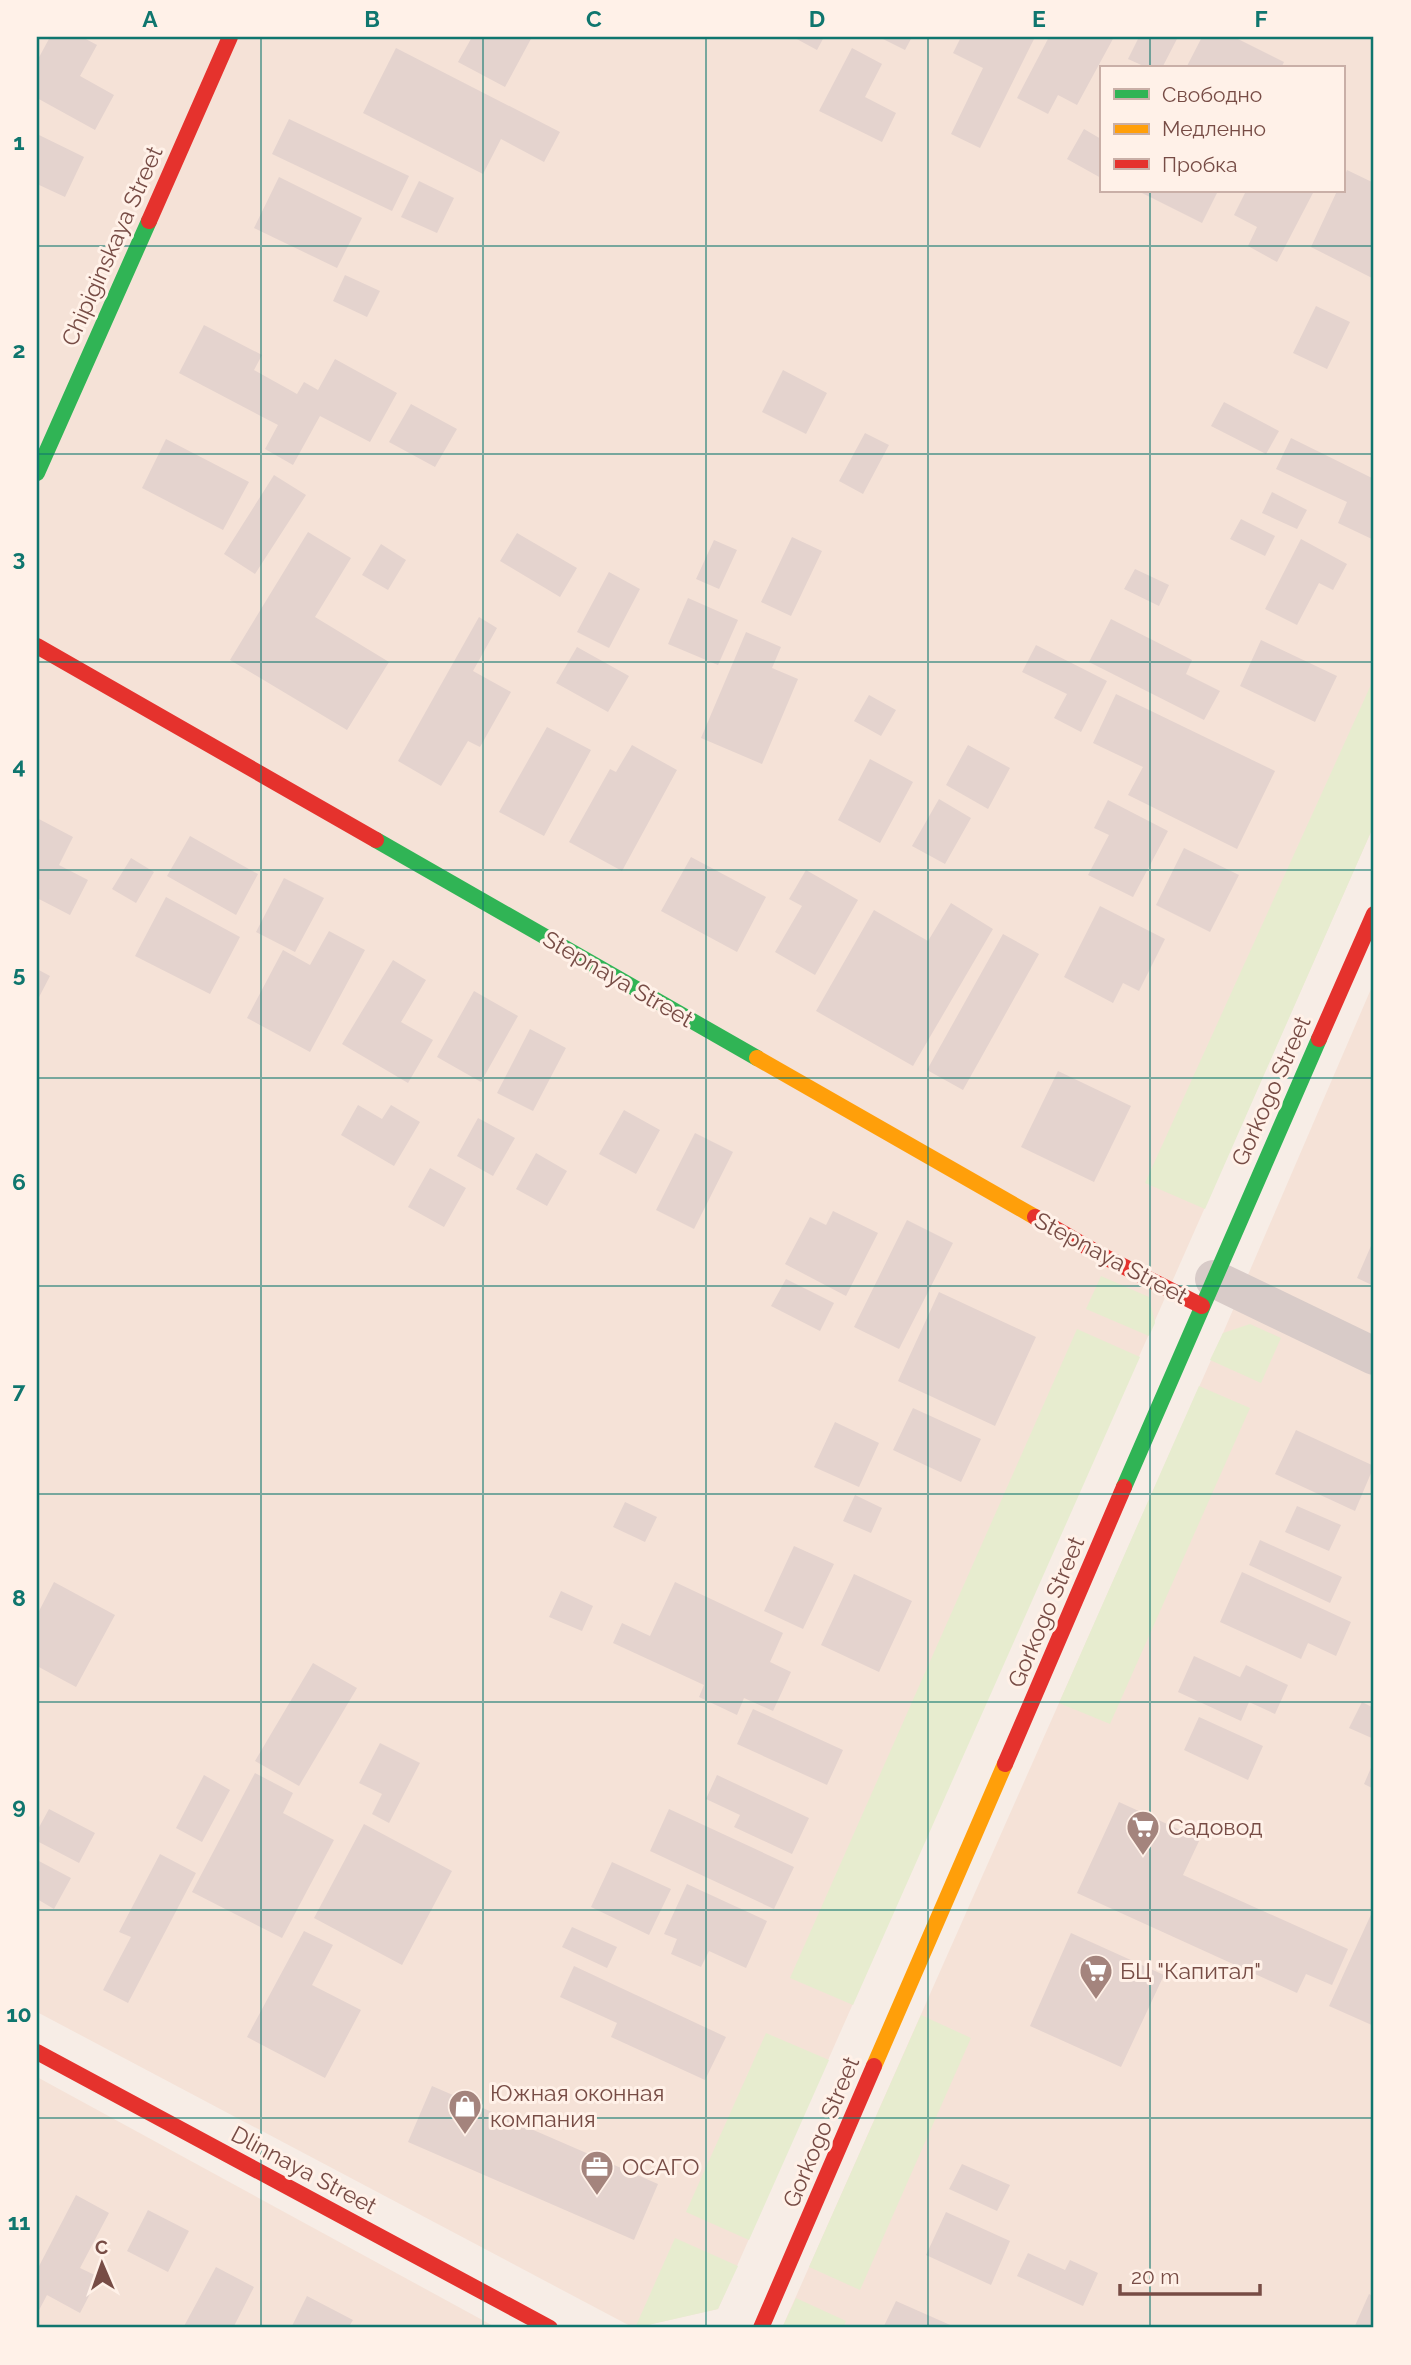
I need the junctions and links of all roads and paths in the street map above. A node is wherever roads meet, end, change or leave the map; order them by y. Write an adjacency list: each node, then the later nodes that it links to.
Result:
1 (230, 37): 2 (street, Chipiginskaya Street)
2 (37, 473)
3 (37, 646): 5 (street, Stepnaya Street)
4 (1374, 914): 5 (street, Gorkogo Street)
5 (1208, 1293): 6 (street, Stepnaya Street); 9 (street, Gorkogo Street)
6 (1374, 1356)
7 (37, 2052): 8 (street, Dlinnaya Street)
8 (550, 2328)
9 (761, 2328)

